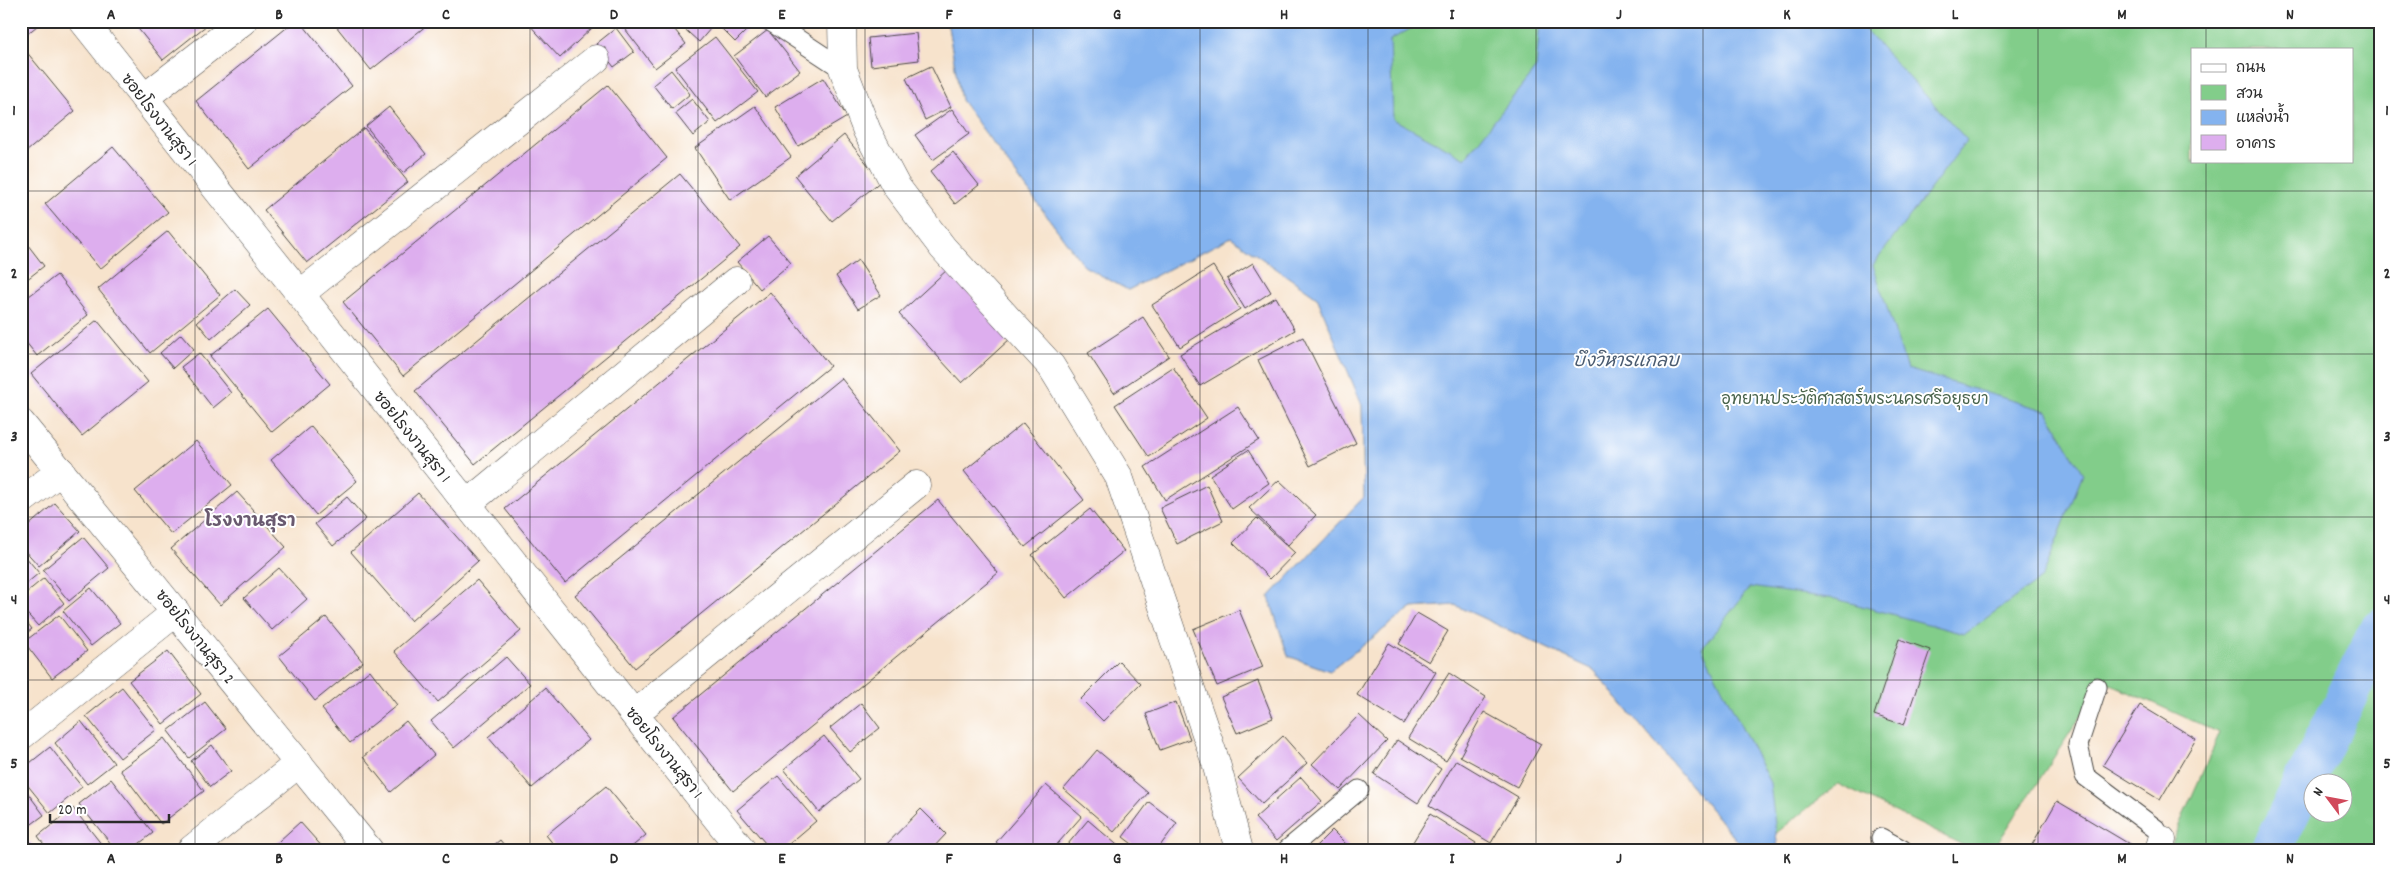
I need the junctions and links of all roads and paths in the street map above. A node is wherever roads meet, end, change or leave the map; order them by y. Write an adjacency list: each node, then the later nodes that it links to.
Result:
1 (83, 21): 7 (street, ซอยโรงงานสุรา 1)
2 (244, 21): 7 (street)
3 (770, 21): 6 (lane)
4 (842, 21): 6 (street)
5 (596, 58): 9 (street)
6 (843, 69): 26 (street)
7 (144, 98): 9 (street, ซอยโรงงานสุรา 1)
8 (736, 281): 14 (street)
9 (300, 294): 14 (street, ซอยโรงงานสุรา 1)
10 (21, 423): 11 (street, ซอยโรงงานสุรา 2)
11 (61, 471): 13 (street); 15 (street, ซอยโรงงานสุรา 2)
12 (916, 485): 17 (street)
13 (21, 501)
14 (467, 504): 17 (street, ซอยโรงงานสุรา 1)
15 (176, 612): 18 (street); 19 (street, ซอยโรงงานสุรา 2)
16 (2097, 686): 22 (lane)
17 (634, 714): 25 (street, ซอยโรงงานสุรา 1)
18 (21, 736)
19 (299, 763): 23 (street); 24 (street, ซอยโรงงานสุรา 2)
20 (1360, 790): 27 (lane)
21 (1881, 838): 28 (lane)
22 (2160, 845)
23 (191, 850)
24 (369, 850)
25 (742, 850)
26 (1239, 850)
27 (1287, 850)
28 (1903, 850)

